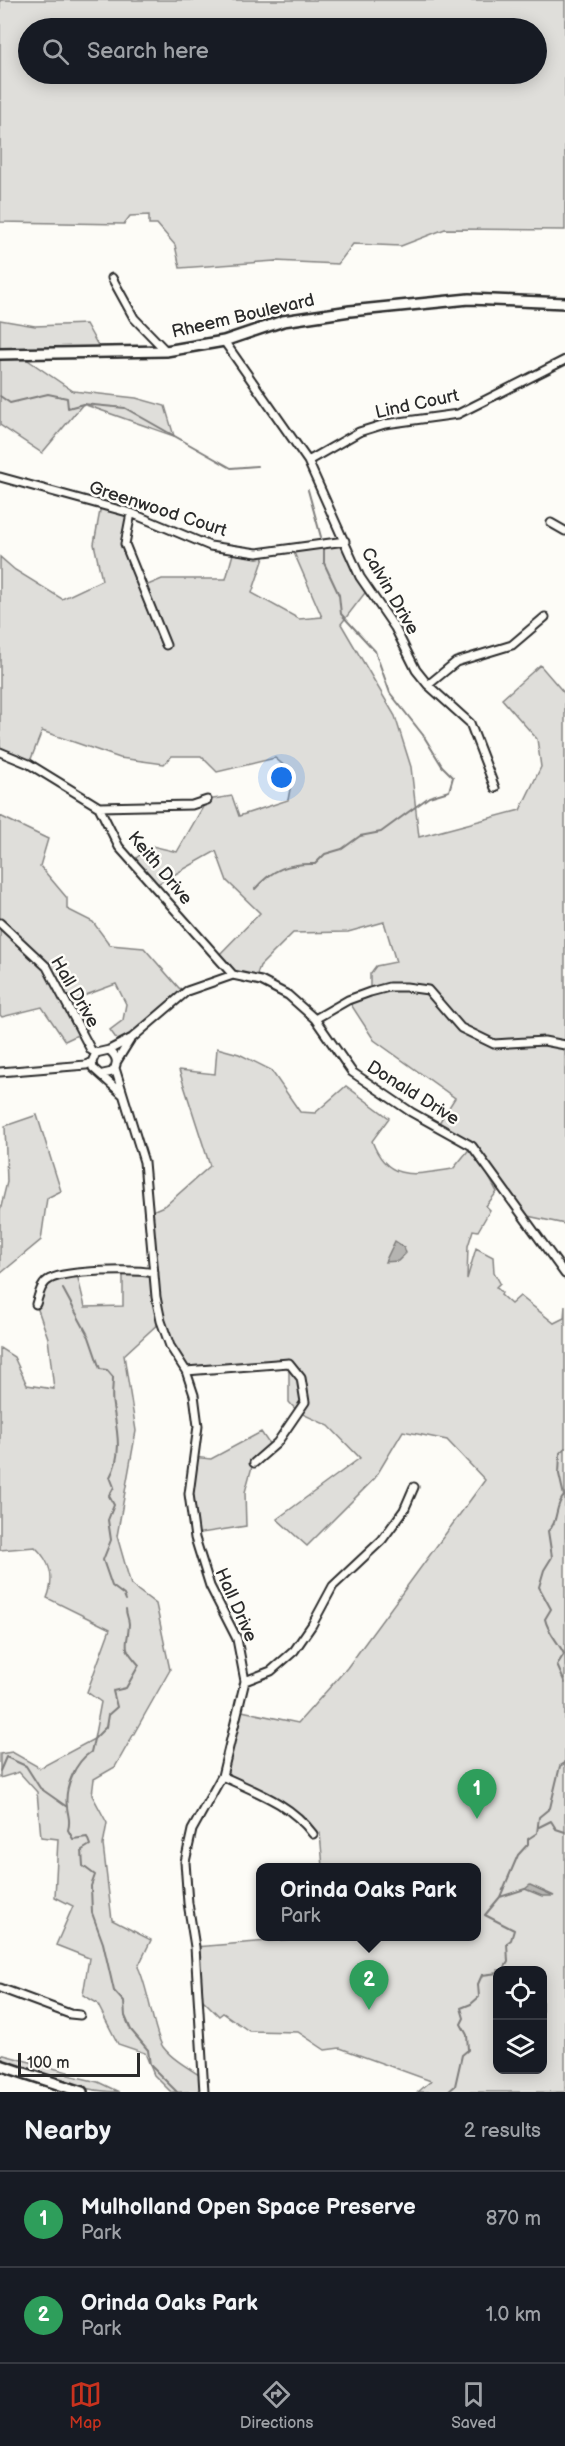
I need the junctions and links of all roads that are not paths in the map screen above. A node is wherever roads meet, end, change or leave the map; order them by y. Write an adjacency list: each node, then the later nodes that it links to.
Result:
1 (112, 278): 4 (street)
2 (565, 303): 3 (street, Rheem Boulevard)
3 (224, 341): 4 (street, Rheem Boulevard); 7 (street, Calvin Drive)
4 (166, 351): 5 (street, Rheem Boulevard)
5 (0, 354)
6 (565, 360): 7 (street, Lind Court)
7 (308, 461): 12 (street, Calvin Drive)
8 (0, 477): 9 (street, Greenwood Court)
9 (131, 513): 12 (street, Greenwood Court); 14 (street)
10 (551, 523): 11 (street)
11 (565, 531)
12 (345, 541): 15 (street, Calvin Drive)
13 (545, 617): 15 (street)
14 (166, 645)
15 (428, 685): 17 (street, Calvin Drive)
16 (0, 752): 19 (street)
17 (495, 788)
18 (207, 800): 19 (street)
19 (99, 807): 21 (street, Keith Drive)
20 (0, 923): 26 (street, Hall Drive)
21 (232, 975): 22 (street, Donald Drive); 23 (street)
22 (315, 1019): 24 (street); 33 (street, Donald Drive)
23 (132, 1038): 25 (street); 28 (street)
24 (565, 1045)
25 (109, 1050): 26 (street); 28 (street)
26 (96, 1053): 27 (street)
27 (92, 1062): 29 (street); 30 (street)
28 (116, 1065): 30 (street); 31 (street, Hall Drive)
29 (0, 1072)
30 (103, 1074): 31 (street, Hall Drive)
31 (124, 1095): 32 (street, Hall Drive)
32 (154, 1273): 34 (street); 35 (street, Hall Drive)
33 (565, 1274)
34 (36, 1304)
35 (186, 1371): 36 (street); 38 (street, Hall Drive)
36 (254, 1463)
37 (414, 1487): 38 (street)
38 (246, 1681): 39 (street, Hall Drive)
39 (222, 1776): 40 (street); 45 (street, Hall Drive)
40 (313, 1834)
41 (0, 1988): 42 (street)
42 (80, 2015)
43 (0, 2065): 44 (street)
44 (82, 2092)
45 (204, 2092)

